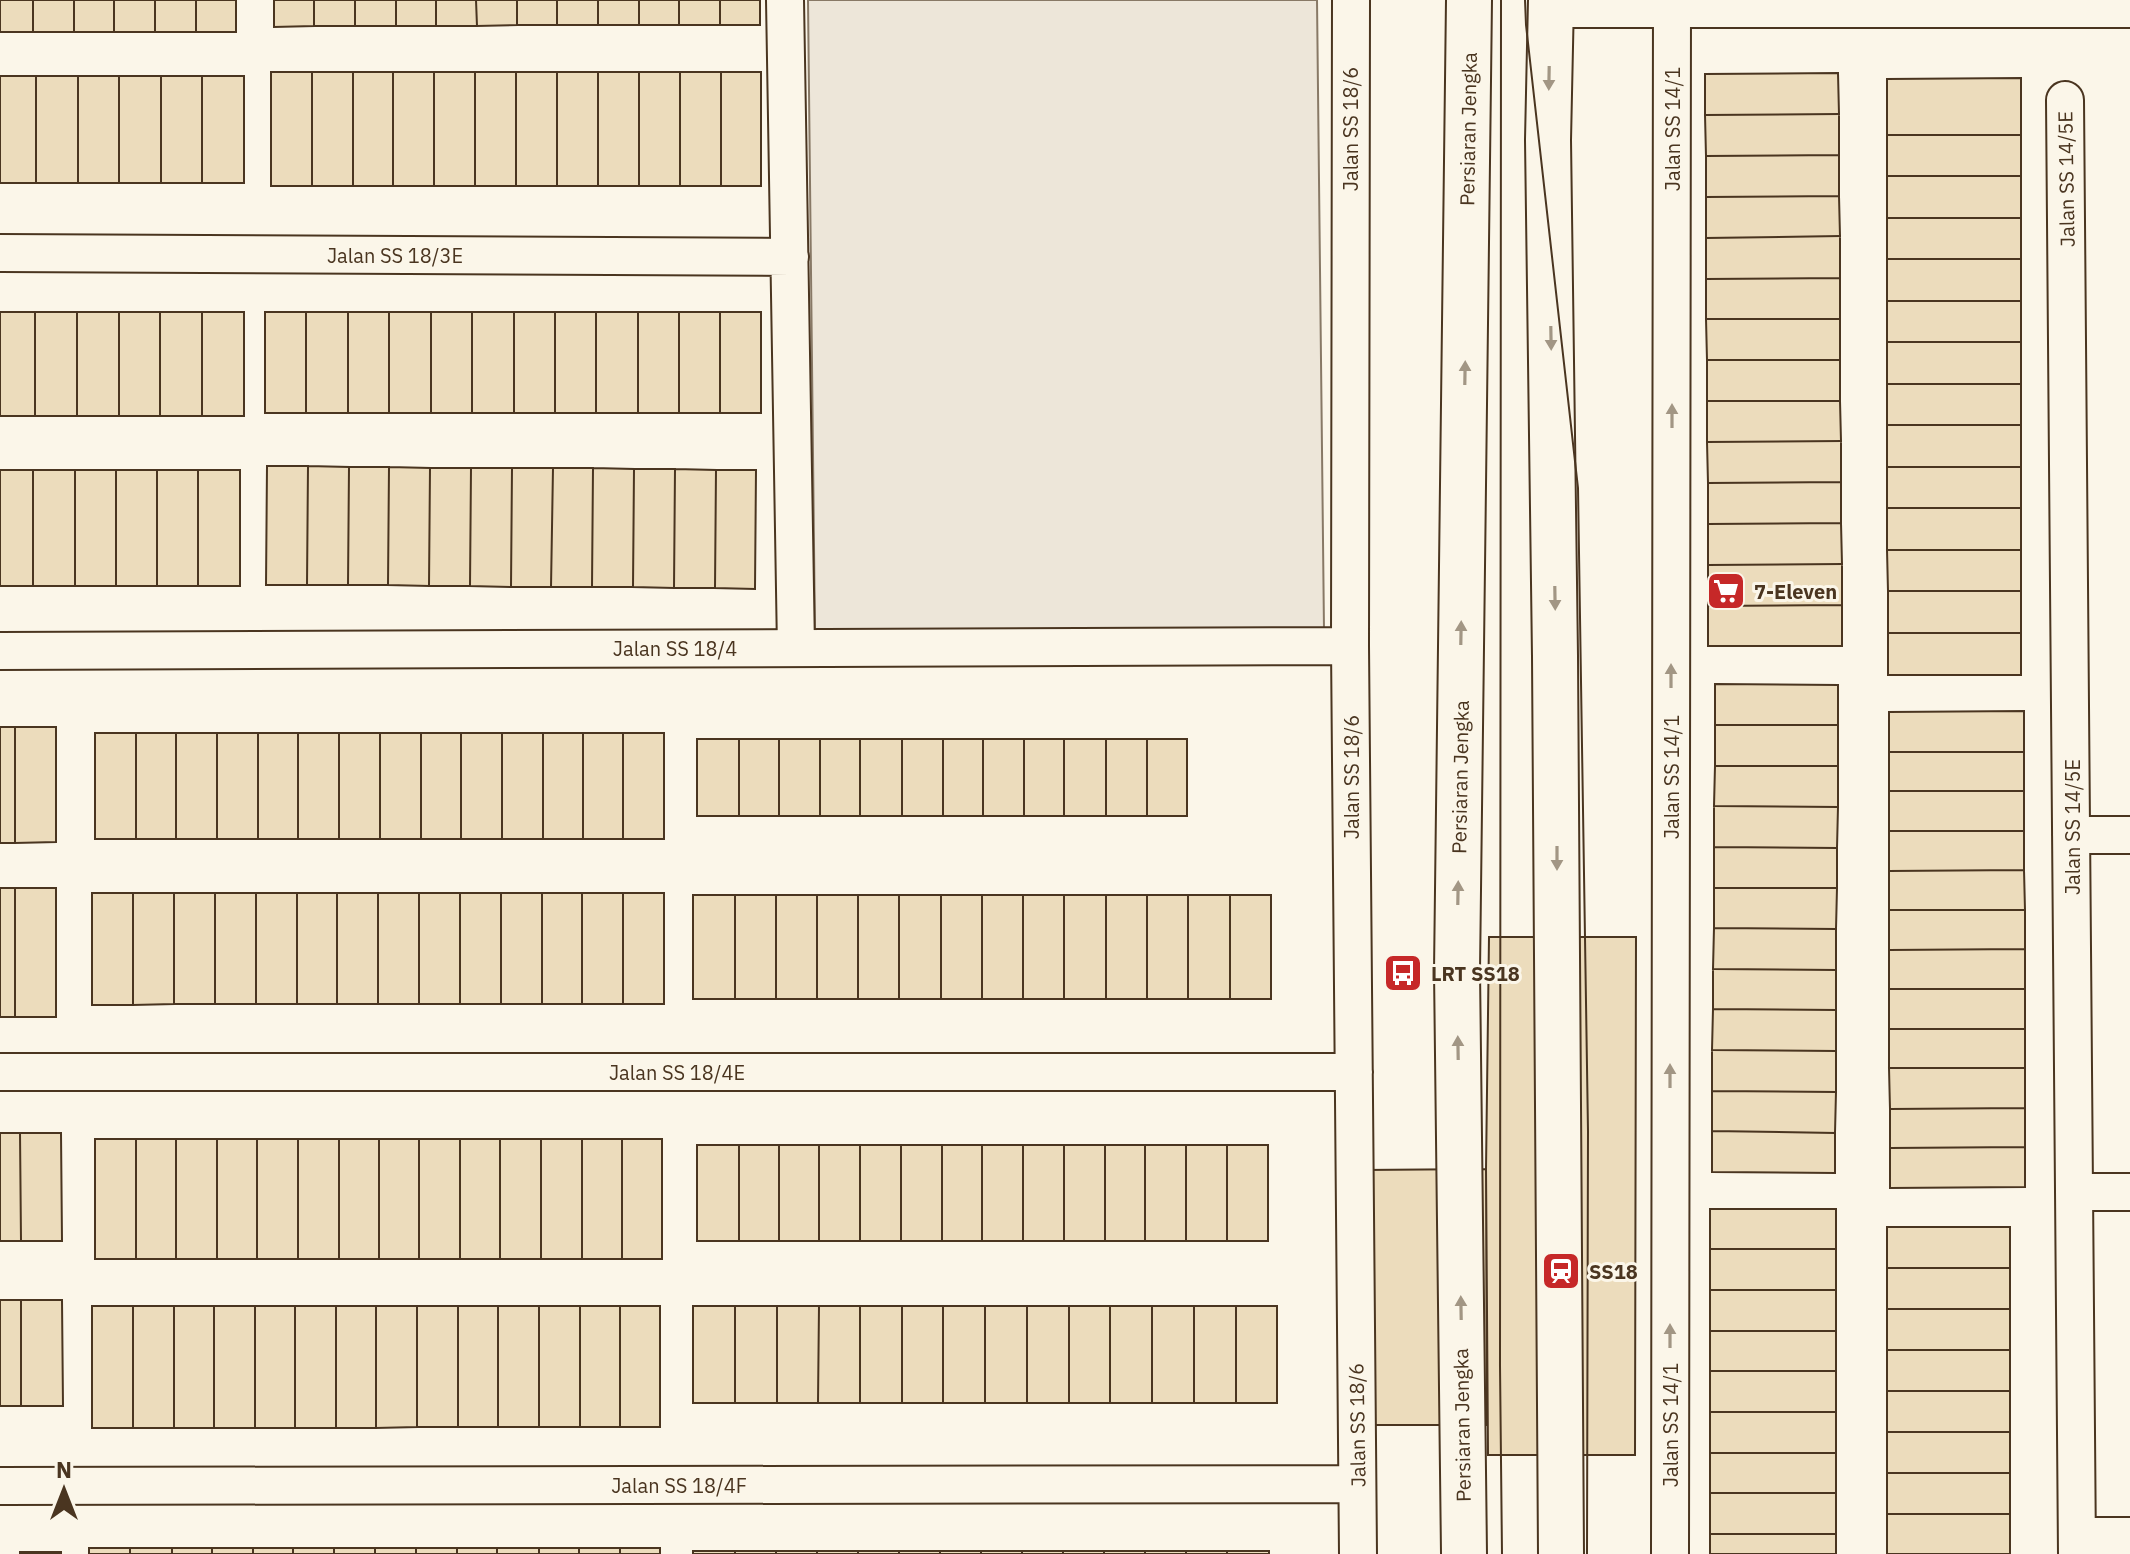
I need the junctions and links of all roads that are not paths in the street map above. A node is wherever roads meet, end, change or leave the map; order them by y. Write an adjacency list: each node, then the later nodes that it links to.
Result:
1 (785, 0): 9 (street)
2 (1351, 0): 10 (street, Jalan SS 18/6)
3 (1469, 0): 24 (main road, Persiaran Jengka, one-way to 3)
4 (1551, 4): 5 (street); 25 (main road, one-way to 25)
5 (1672, 4): 6 (street); 26 (street, Jalan SS 14/1, one-way to 5)
6 (2108, 6)
7 (2065, 100): 13 (street, Jalan SS 14/5E)
8 (0, 253): 9 (street, Jalan SS 18/3E)
9 (790, 257): 11 (street)
10 (1350, 646): 11 (street, Jalan SS 18/4); 16 (street, Jalan SS 18/6)
11 (796, 648): 12 (street, Jalan SS 18/4)
12 (0, 651)
13 (2071, 835): 14 (street); 17 (street, Jalan SS 14/5E)
14 (2130, 835)
15 (0, 1072): 16 (street, Jalan SS 18/4E)
16 (1354, 1072): 19 (street, Jalan SS 18/6)
17 (2074, 1192): 18 (street); 22 (street, Jalan SS 14/5E)
18 (2130, 1192)
19 (1357, 1484): 20 (street, Jalan SS 18/4F); 23 (street, Jalan SS 18/6)
20 (0, 1486)
21 (2130, 1536): 22 (street)
22 (2077, 1545)
23 (1358, 1554)
24 (1464, 1554)
25 (1561, 1554)
26 (1670, 1554)

